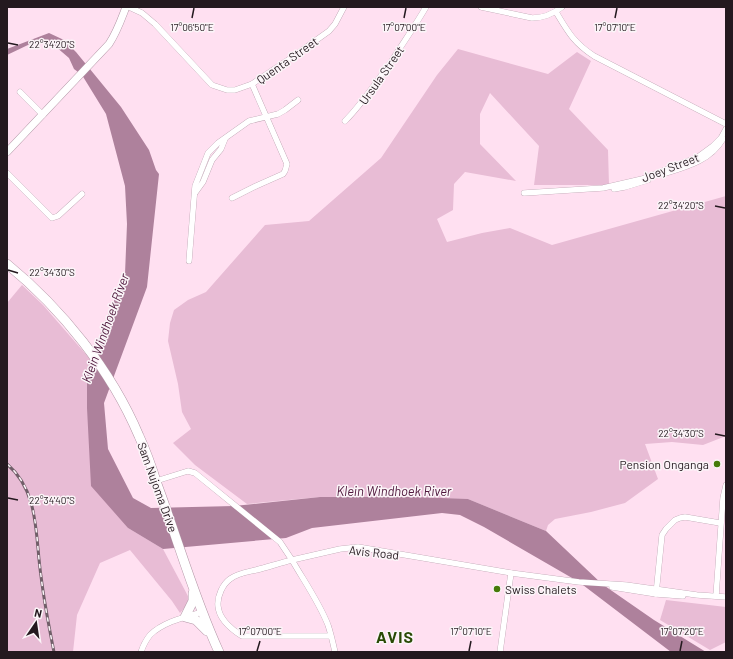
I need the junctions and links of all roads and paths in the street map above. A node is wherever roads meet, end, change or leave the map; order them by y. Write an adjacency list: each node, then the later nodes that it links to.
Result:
1 (126, 7): 12 (street)
2 (129, 7): 8 (street, Quenta Street)
3 (344, 7): 8 (street, Quenta Street)
4 (426, 7): 14 (street, Ursula Street)
5 (481, 7): 7 (street)
6 (562, 7): 7 (street)
7 (556, 12): 9 (street)
8 (252, 84): 13 (street)
9 (653, 86): 15 (street); 16 (street)
10 (20, 92): 12 (street)
11 (298, 100): 13 (street)
12 (43, 115): 19 (street)
13 (266, 116): 18 (street); 27 (street)
14 (345, 121)
15 (726, 124)
16 (726, 128): 23 (street, Joey Street)
17 (726, 135): 23 (street, Joey Street)
18 (225, 139): 21 (street); 22 (street)
19 (7, 152)
20 (7, 173): 25 (street)
21 (198, 175): 22 (street); 26 (street)
22 (206, 178): 26 (street)
23 (603, 188): 24 (street, Joey Street)
24 (524, 193)
25 (82, 194)
26 (195, 194): 29 (street)
27 (232, 198)
28 (7, 256): 31 (highway, Sam Nujoma Drive)
29 (189, 261)
30 (7, 264): 31 (highway, Sam Nujoma Drive)
31 (75, 332): 32 (highway, Sam Nujoma Drive)
32 (156, 481): 35 (street); 37 (highway, Sam Nujoma Drive)
33 (726, 485): 34 (street)
34 (720, 523): 38 (street); 39 (street)
35 (292, 560): 36 (street, Avis Road); 43 (street); 43 (street, Avis Road)
36 (511, 573): 38 (street, Avis Road); 48 (street)
37 (191, 581): 41 (highway, Sam Nujoma Drive); 42 (highway)
38 (656, 592): 39 (street, Avis Road)
39 (716, 596): 40 (street, Avis Road)
40 (726, 597)
41 (202, 612): 42 (street); 44 (highway, Sam Nujoma Drive)
42 (185, 618): 44 (highway); 45 (street)
43 (331, 636): 47 (street)
44 (212, 637): 46 (highway, Sam Nujoma Drive)
45 (141, 652)
46 (219, 652)
47 (335, 652)
48 (500, 652)

